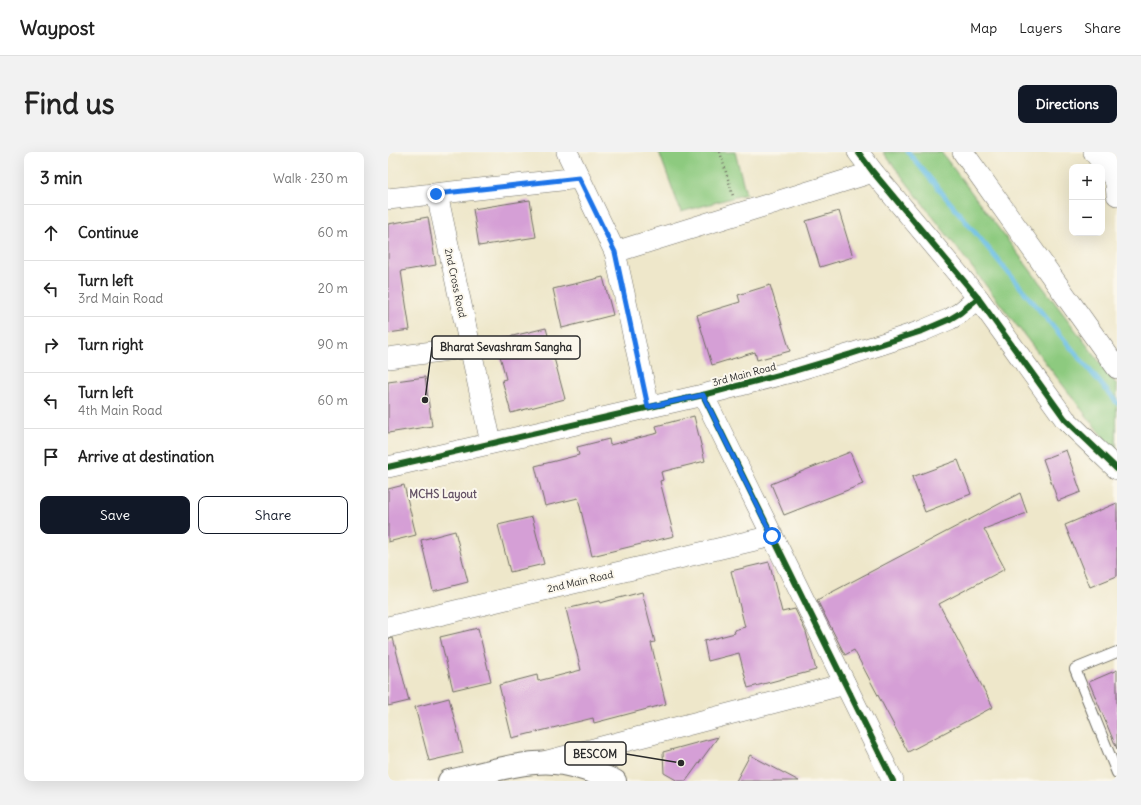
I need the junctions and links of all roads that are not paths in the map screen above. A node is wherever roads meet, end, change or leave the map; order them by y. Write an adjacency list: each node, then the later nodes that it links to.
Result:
1 (567, 152): 7 (street)
2 (858, 152): 6 (street)
3 (963, 152): 15 (street)
4 (1094, 152): 8 (street)
5 (1113, 152): 8 (street)
6 (873, 172): 11 (street); 12 (street)
7 (579, 178): 9 (street); 11 (street)
8 (1116, 188)
9 (436, 194): 10 (street); 13 (street, 2nd Cross Road)
10 (388, 199)
11 (615, 252): 17 (street)
12 (978, 298): 16 (street, 3rd Main Road); 20 (street)
13 (470, 347): 14 (street); 18 (street, 2nd Cross Road)
14 (388, 358)
15 (1117, 368)
16 (703, 395): 17 (street, 3rd Main Road); 21 (street)
17 (648, 407): 18 (street, 3rd Main Road)
18 (492, 444): 19 (street, 3rd Main Road)
19 (388, 467)
20 (1117, 469)
21 (772, 536): 22 (street, 2nd Main Road); 24 (street)
22 (388, 627)
23 (1117, 652): 26 (lane)
24 (845, 684): 25 (street); 29 (street)
25 (539, 763): 27 (main road); 28 (main road)
26 (1117, 773)
27 (449, 781)
28 (615, 781)
29 (893, 781)

